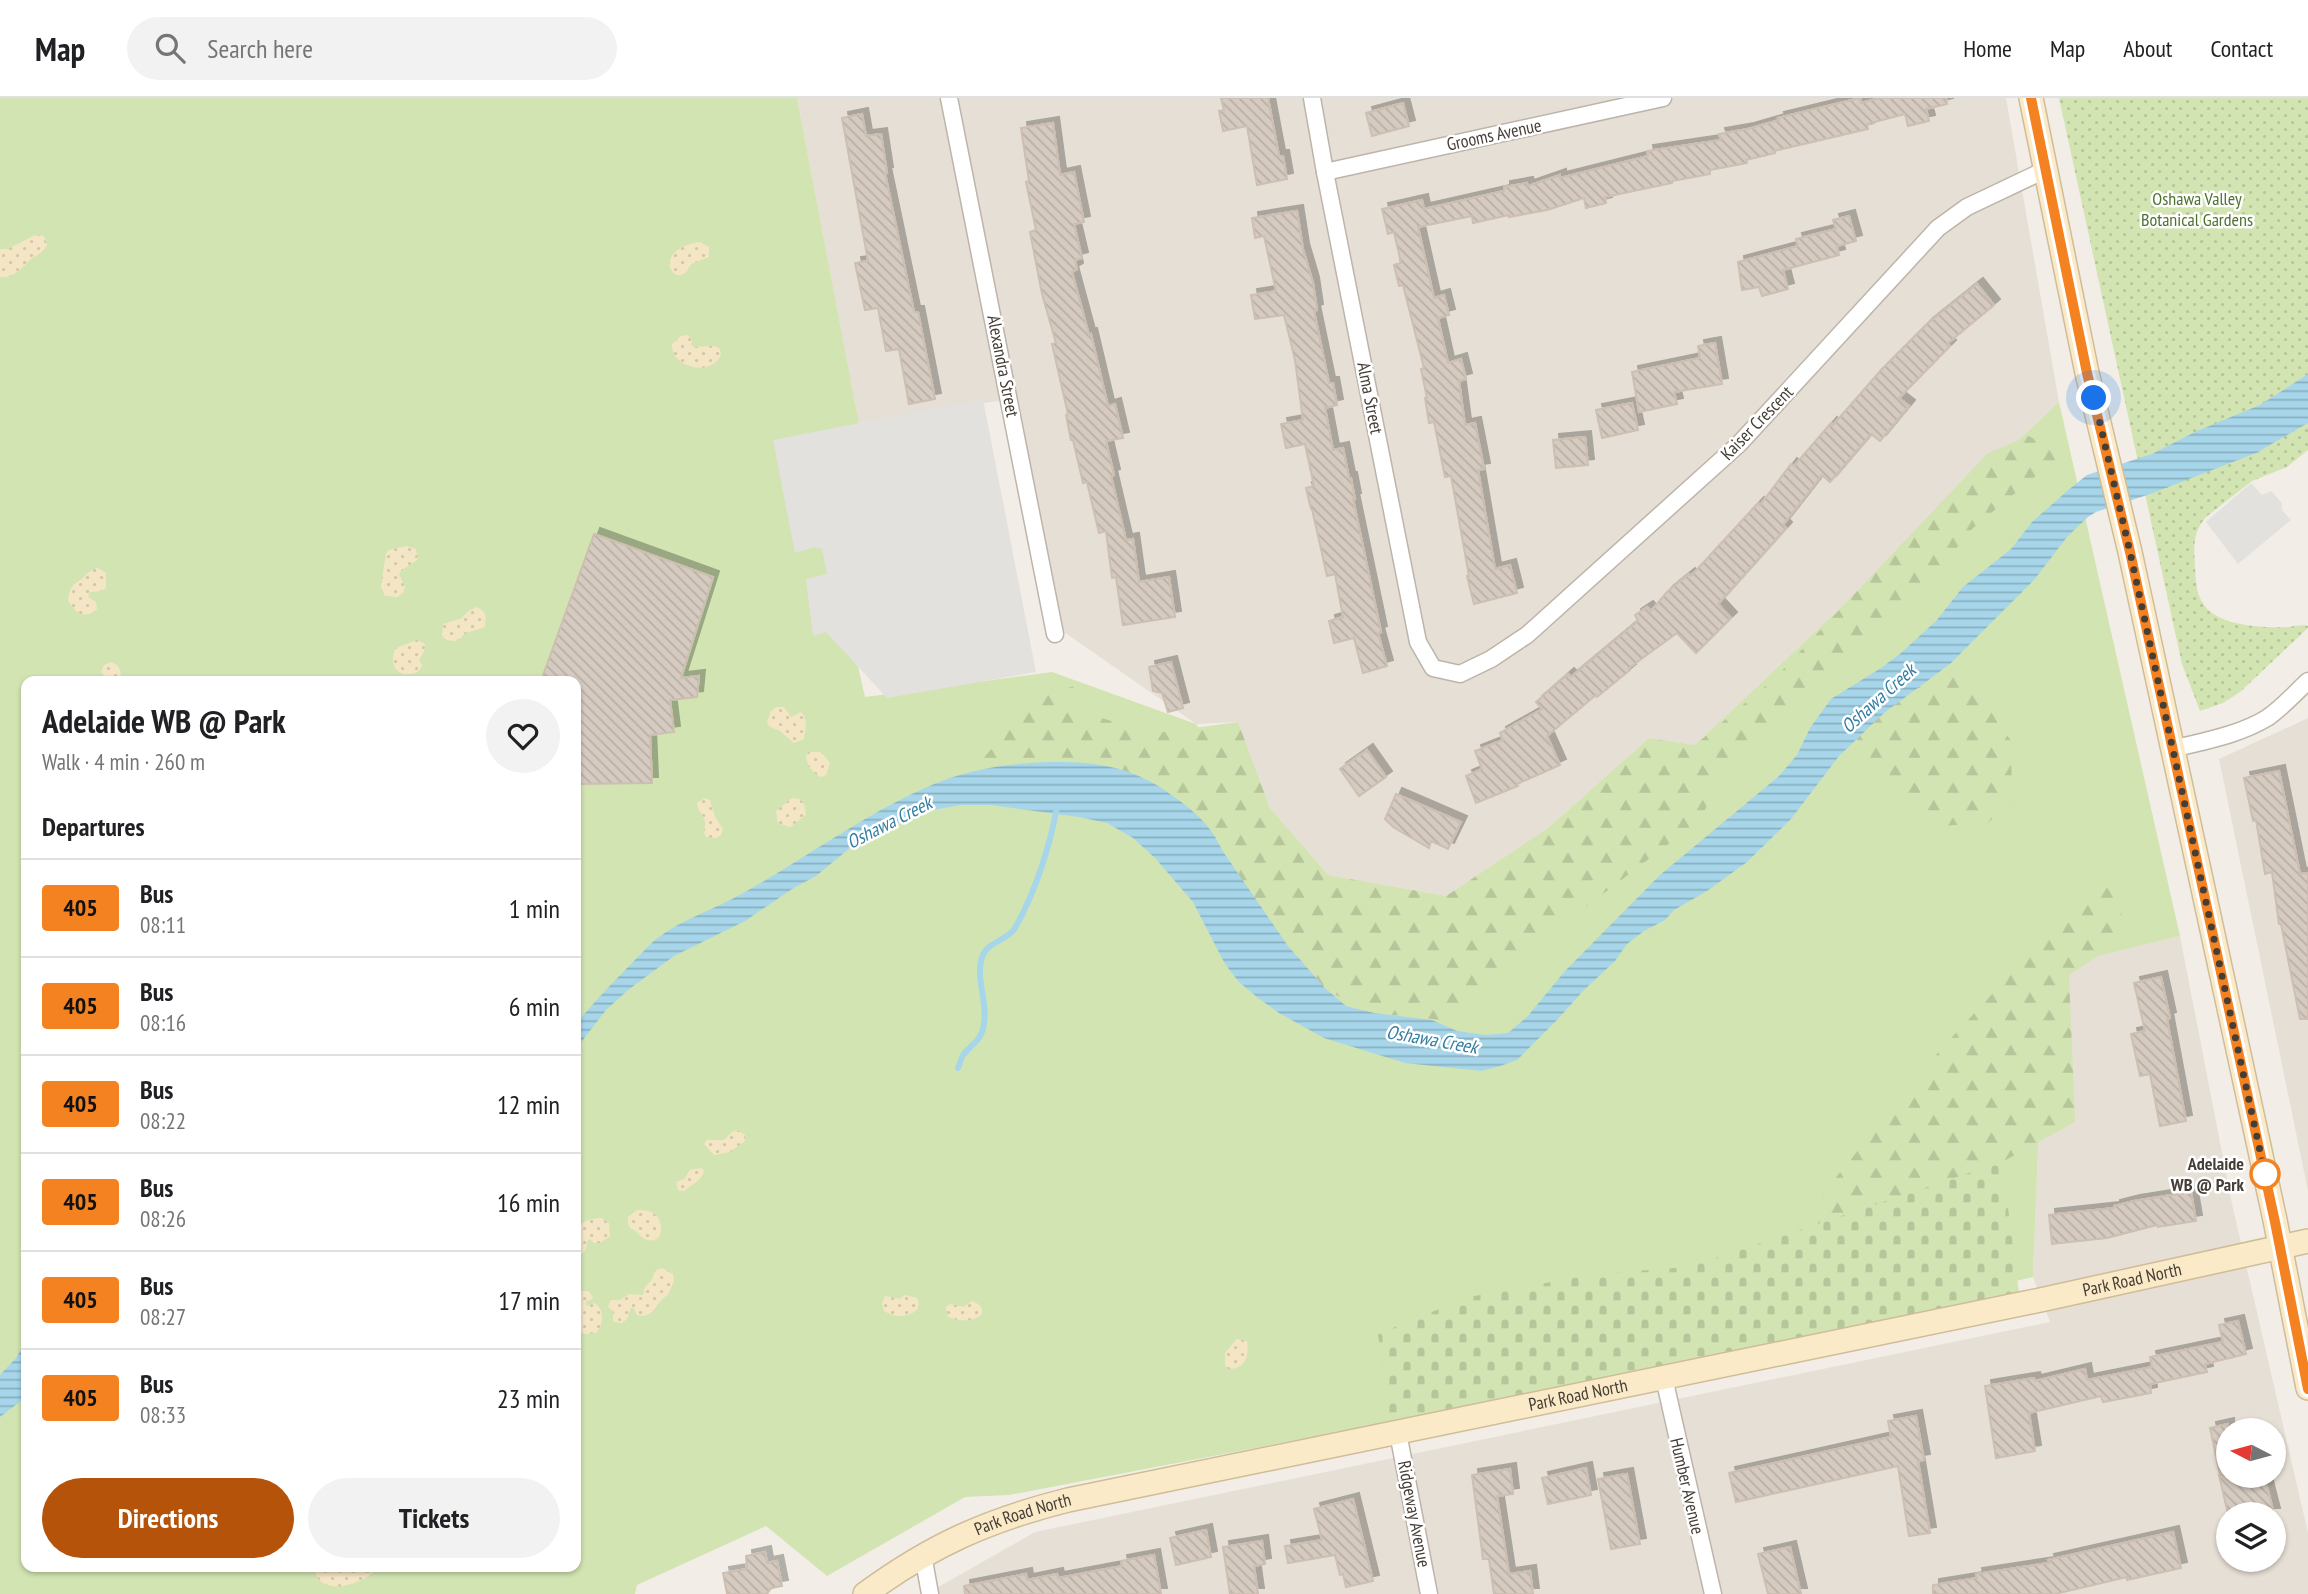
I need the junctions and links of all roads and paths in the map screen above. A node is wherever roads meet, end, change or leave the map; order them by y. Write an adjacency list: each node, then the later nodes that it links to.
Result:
1 (949, 98): 7 (street, Alexandra Street)
2 (1312, 98): 6 (street, Alma Street)
3 (1663, 98): 6 (street, Grooms Avenue)
4 (2031, 98): 5 (main road)
5 (2047, 169): 8 (street, Kaiser Crescent); 10 (main road)
6 (1325, 172): 8 (street, Alma Street)
7 (1055, 634)
8 (1460, 674)
9 (2308, 681): 10 (street)
10 (2173, 749): 12 (main road)
11 (2308, 1241): 12 (main road, Park Road North)
12 (2280, 1248): 13 (main road, Park Road North); 14 (main road)
13 (1664, 1378): 15 (main road, Park Road North); 20 (street, Humber Avenue)
14 (2308, 1388)
15 (1398, 1433): 16 (main road, Park Road North); 19 (street, Ridgeway Avenue)
16 (923, 1555): 17 (main road, Park Road North); 18 (street)
17 (865, 1594)
18 (930, 1594)
19 (1429, 1594)
20 (1713, 1594)

